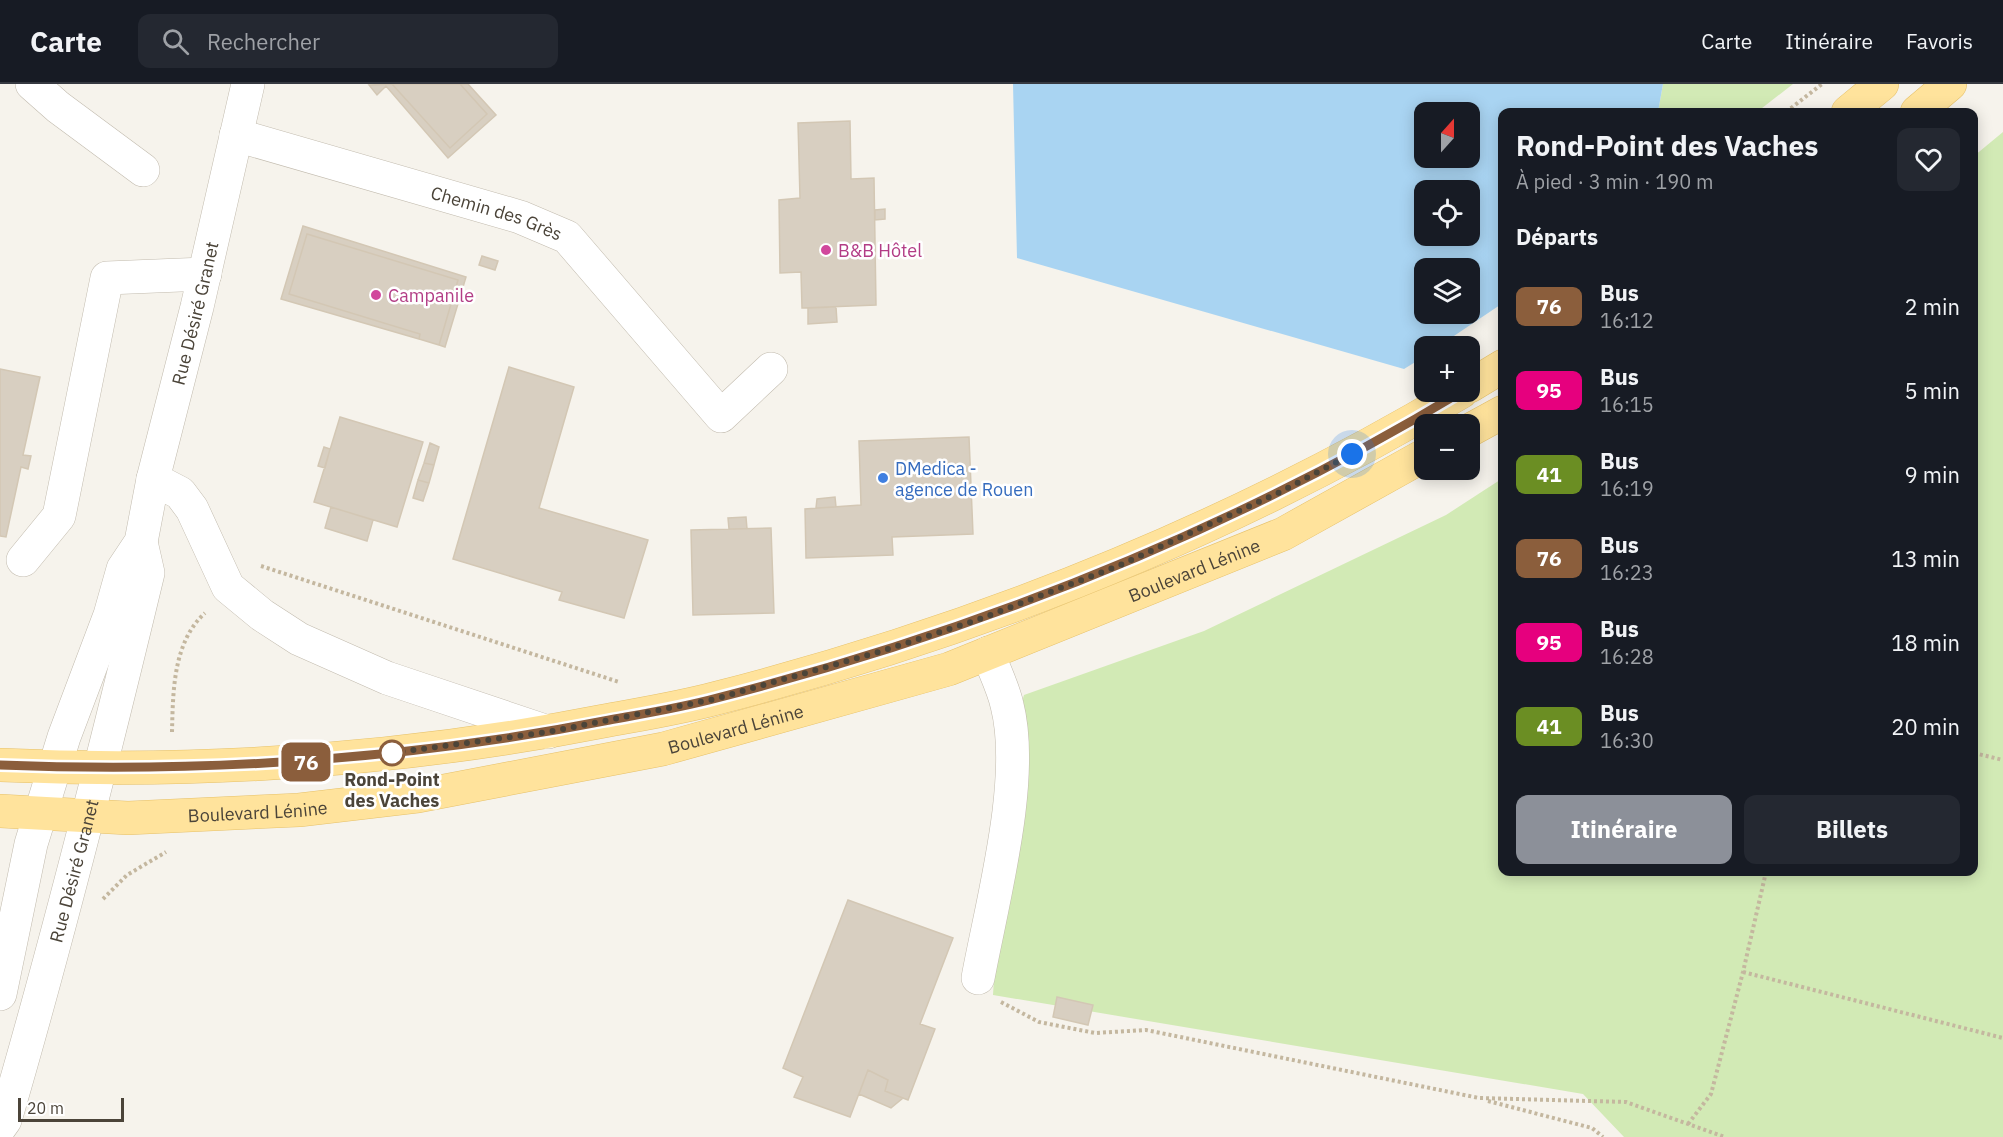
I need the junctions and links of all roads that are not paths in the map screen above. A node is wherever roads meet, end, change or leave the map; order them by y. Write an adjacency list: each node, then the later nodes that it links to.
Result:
1 (32, 84): 8 (street)
2 (248, 84): 7 (street, Rue Désiré Granet)
3 (1882, 84): 5 (main road)
4 (1950, 84): 6 (main road)
5 (1853, 108)
6 (1922, 108)
7 (236, 135): 9 (street, Rue Désiré Granet); 10 (street, Chemin des Grès)
8 (143, 170)
9 (205, 274): 17 (street, Rue Désiré Granet); 19 (street)
10 (771, 369)
11 (1498, 369): 12 (main road)
12 (1480, 380)
13 (1444, 402): 21 (main road, Boulevard Lénine)
14 (1498, 415): 15 (main road)
15 (1480, 425)
16 (1414, 461): 20 (main road, Boulevard Lénine)
17 (153, 479): 18 (street, Rue Désiré Granet); 21 (street)
18 (141, 542): 23 (street, Rue Désiré Granet); 24 (street, Rue Désiré Granet)
19 (23, 560)
20 (988, 653): 27 (main road, Boulevard Lénine); 28 (street)
21 (548, 732): 24 (main road, Boulevard Lénine)
22 (0, 765): 23 (main road, Boulevard Lénine)
23 (55, 767): 24 (main road, Boulevard Lénine); 26 (street, Rue Désiré Granet)
24 (98, 768): 27 (street, Rue Désiré Granet)
25 (0, 811): 26 (main road, Boulevard Lénine)
26 (40, 813): 27 (main road, Boulevard Lénine); 29 (street, Rue Désiré Granet)
27 (86, 816): 30 (street, Rue Désiré Granet)
28 (978, 978)
29 (0, 994)
30 (0, 1127)

